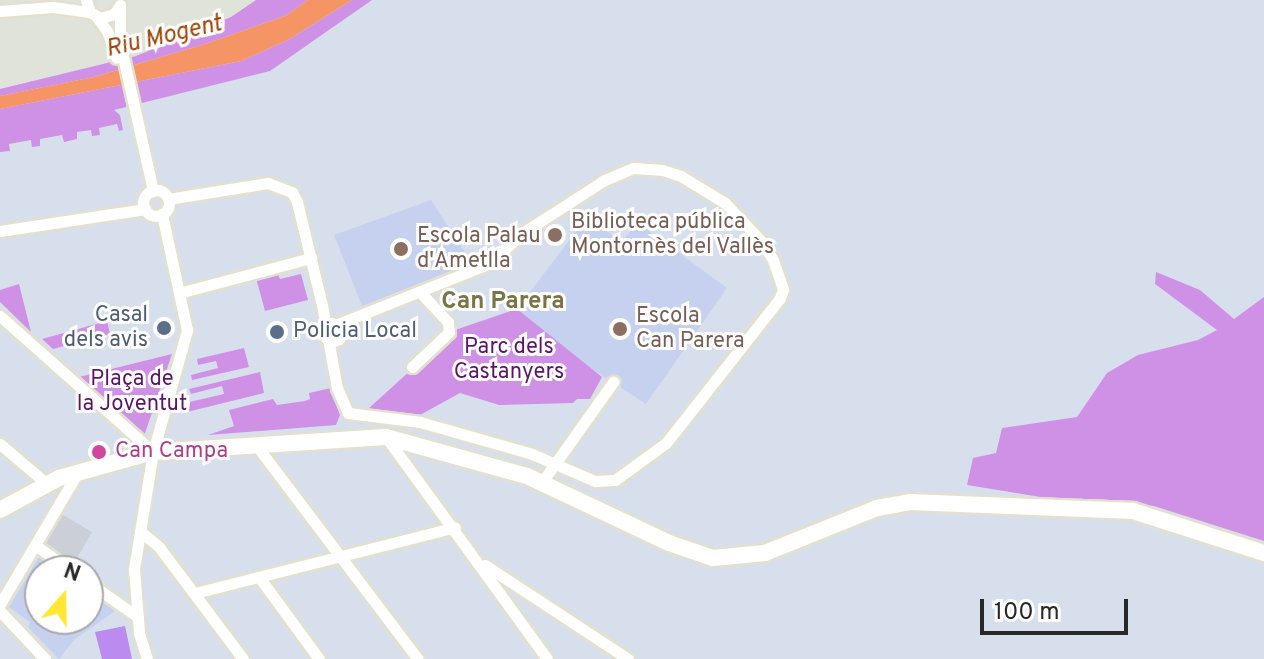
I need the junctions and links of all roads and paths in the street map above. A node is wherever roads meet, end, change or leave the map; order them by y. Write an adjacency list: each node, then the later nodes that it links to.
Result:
1 (53, 0): 4 (street)
2 (86, 0): 6 (street)
3 (120, 3): 6 (street); 7 (street)
4 (15, 9): 5 (street); 6 (street)
5 (0, 11)
6 (93, 14): 7 (street)
7 (116, 43): 8 (street)
8 (153, 191): 9 (street); 10 (street)
9 (168, 199): 11 (street); 13 (street)
10 (145, 209): 11 (street); 12 (street)
11 (162, 214): 15 (street)
12 (0, 231)
13 (311, 258): 15 (street); 17 (street)
14 (420, 292): 17 (street); 18 (street); 24 (street)
15 (179, 293): 23 (street)
16 (0, 316): 23 (street)
17 (330, 328): 24 (street)
18 (412, 367)
19 (613, 382): 24 (street)
20 (386, 437): 22 (street); 26 (street); 29 (street)
21 (0, 444): 27 (street)
22 (256, 445): 23 (street); 34 (street)
23 (153, 452): 25 (street); 30 (street)
24 (553, 463): 26 (street)
25 (78, 472): 27 (street); 31 (street)
26 (542, 482): 32 (street)
27 (47, 484): 28 (street)
28 (0, 510)
29 (455, 527): 34 (street); 35 (street)
30 (140, 531): 38 (street); 41 (street)
31 (35, 545): 33 (street); 39 (street)
32 (1264, 553)
33 (49, 555)
34 (340, 555): 36 (street); 46 (street)
35 (478, 560): 47 (street); 48 (street)
36 (259, 577): 38 (street); 45 (street)
37 (104, 593): 41 (street)
38 (195, 593): 44 (street)
39 (0, 604)
40 (0, 611): 42 (street)
41 (138, 617): 43 (street)
42 (45, 659)
43 (147, 659)
44 (243, 659)
45 (319, 659)
46 (418, 659)
47 (547, 659)
48 (628, 659)

